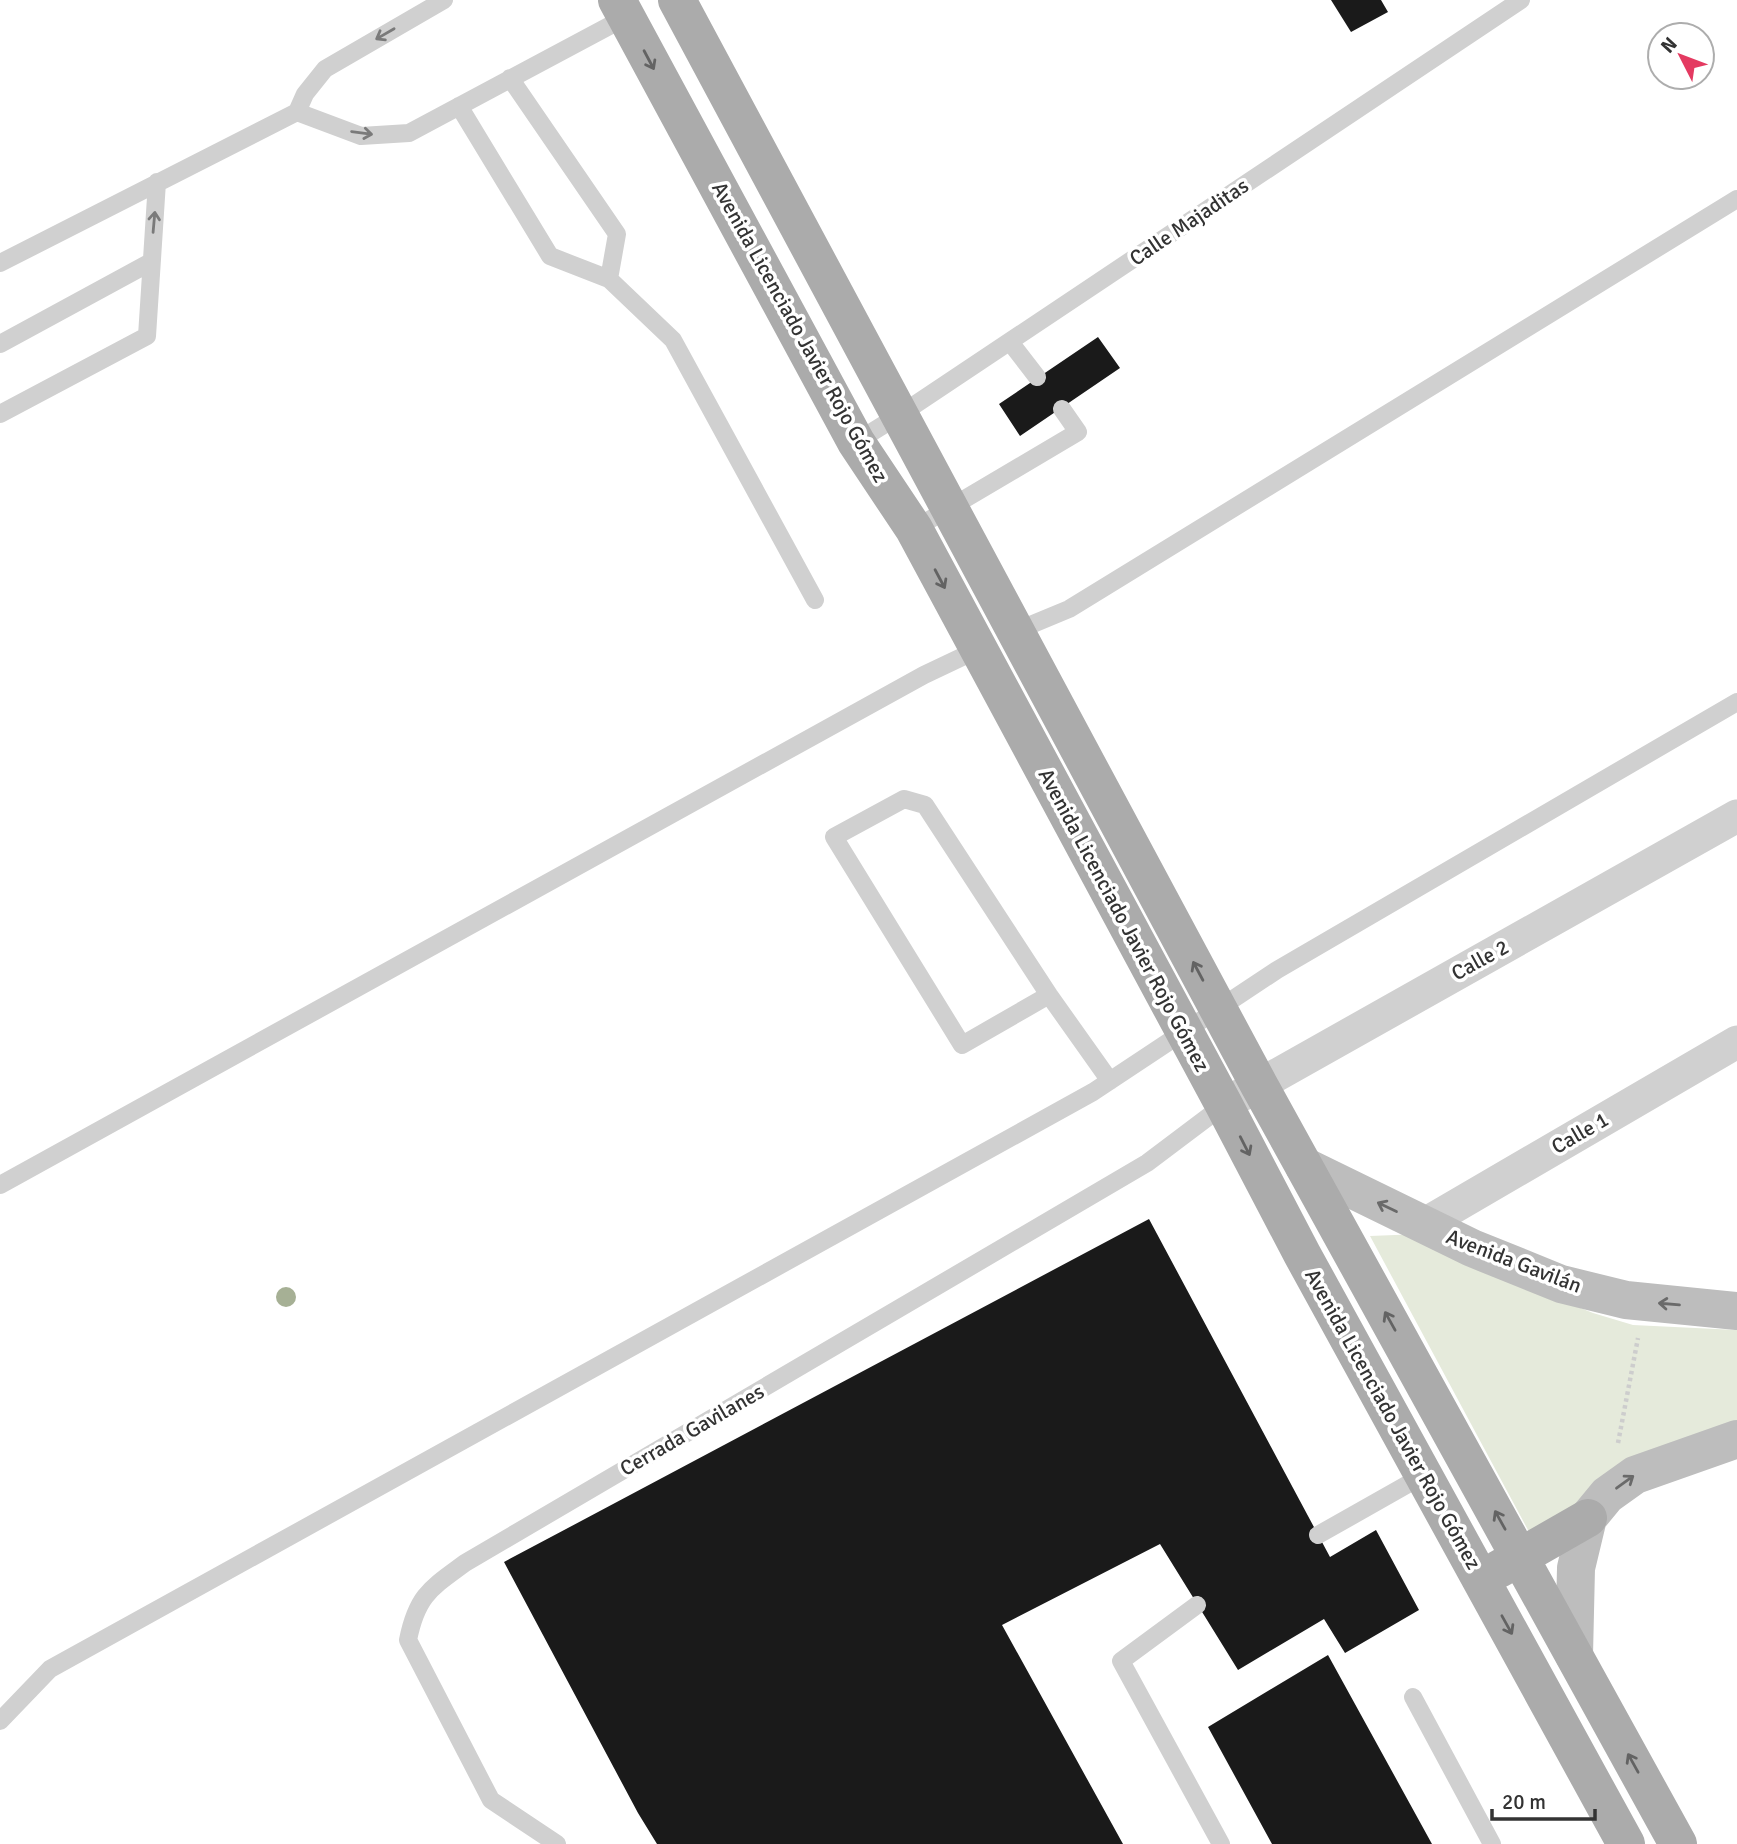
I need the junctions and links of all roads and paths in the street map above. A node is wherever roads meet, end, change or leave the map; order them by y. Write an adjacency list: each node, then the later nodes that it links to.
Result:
1 (444, 0): 7 (lane, one-way to 7)
2 (677, 0): 18 (main road, Avenida Licenciado Javier Rojo Gómez)
3 (1521, 0): 13 (lane, Calle Majaditas)
4 (621, 8): 5 (lane); 19 (main road, Avenida Licenciado Javier Rojo Gómez, one-way to 19)
5 (510, 78): 6 (lane); 12 (lane)
6 (459, 106): 7 (lane, one-way to 6); 12 (lane)
7 (297, 112): 8 (lane)
8 (158, 182): 10 (lane, one-way to 8); 11 (lane)
9 (1737, 199): 23 (lane)
10 (151, 262): 14 (lane); 17 (lane)
11 (0, 263)
12 (609, 279): 22 (lane)
13 (1010, 342): 15 (lane); 18 (lane, Calle Majaditas)
14 (0, 344)
15 (1037, 377)
16 (1062, 409): 20 (lane)
17 (0, 414)
18 (901, 414): 19 (lane, Calle Majaditas); 20 (main road, Avenida Licenciado Javier Rojo Gómez)
19 (856, 442): 21 (main road, Avenida Licenciado Javier Rojo Gómez)
20 (951, 509): 21 (lane); 23 (main road, Avenida Licenciado Javier Rojo Gómez)
21 (914, 529): 24 (main road, Avenida Licenciado Javier Rojo Gómez, one-way to 24)
22 (815, 600)
23 (1016, 630): 24 (lane); 28 (main road, Avenida Licenciado Javier Rojo Gómez, one-way to 23)
24 (978, 649): 29 (main road, Avenida Licenciado Javier Rojo Gómez); 35 (lane)
25 (1737, 702): 28 (lane)
26 (1737, 816): 32 (street, Calle 2)
27 (1049, 995): 27 (lane); 31 (lane)
28 (1219, 1011): 29 (lane); 32 (main road, Avenida Licenciado Javier Rojo Gómez)
29 (1184, 1033): 31 (lane); 33 (main road, Avenida Licenciado Javier Rojo Gómez)
30 (1737, 1042): 36 (street, Calle 1)
31 (1110, 1081): 50 (lane)
32 (1259, 1085): 33 (street, Calle 2); 34 (main road, Avenida Licenciado Javier Rojo Gómez)
33 (1224, 1105): 38 (main road, Avenida Licenciado Javier Rojo Gómez, one-way to 38); 51 (lane, Cerrada Gavilanes)
34 (1304, 1166): 36 (main road, Avenida Gavilán, one-way to 34); 37 (main road, Avenida Licenciado Javier Rojo Gómez)
35 (0, 1185)
36 (1423, 1225): 39 (main road, Avenida Gavilán)
37 (1340, 1231): 38 (main road); 45 (main road, Avenida Licenciado Javier Rojo Gómez, one-way to 37)
38 (1301, 1254): 42 (main road, Avenida Licenciado Javier Rojo Gómez)
39 (1645, 1302): 40 (main road, Avenida Gavilán, one-way to 39); 43 (path)
40 (1737, 1311)
41 (1737, 1439): 43 (main road, one-way to 41)
42 (1424, 1475): 44 (lane); 46 (main road, Avenida Licenciado Javier Rojo Gómez)
43 (1598, 1506): 45 (main road); 48 (main road)
44 (1318, 1535)
45 (1520, 1556): 46 (main road); 48 (main road, Avenida Licenciado Javier Rojo Gómez)
46 (1482, 1579): 54 (main road, Avenida Licenciado Javier Rojo Gómez, one-way to 54)
47 (1197, 1605): 52 (lane)
48 (1574, 1655): 55 (main road, Avenida Licenciado Javier Rojo Gómez, one-way to 48)
49 (1413, 1697): 53 (lane)
50 (0, 1721)
51 (557, 1844)
52 (1221, 1844)
53 (1492, 1844)
54 (1626, 1844)
55 (1678, 1844)

